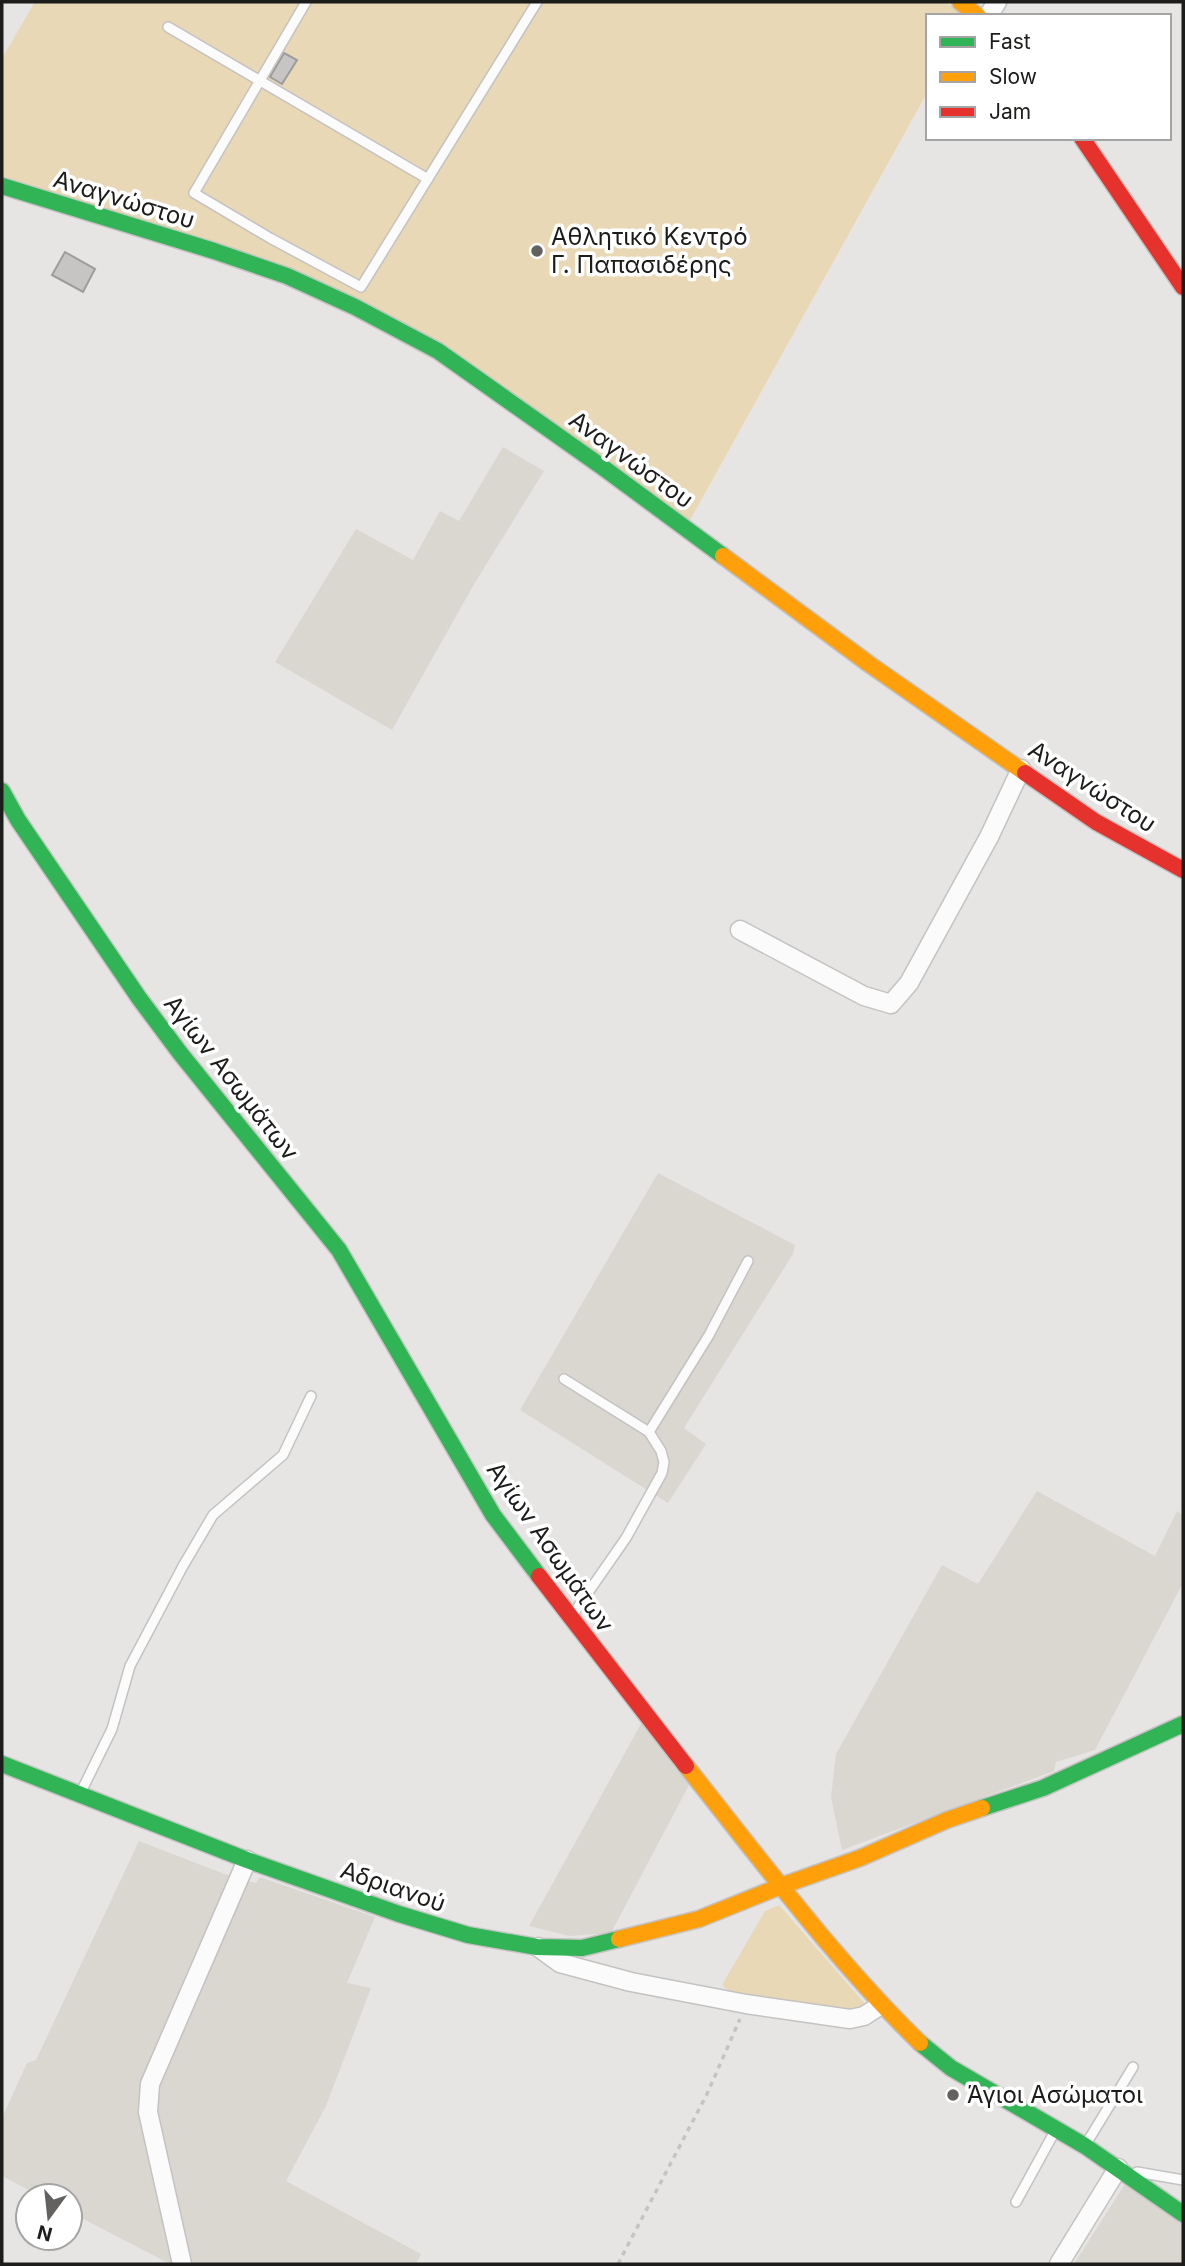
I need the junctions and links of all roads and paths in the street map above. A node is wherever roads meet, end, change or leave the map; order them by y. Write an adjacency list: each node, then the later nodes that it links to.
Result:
1 (306, 2): 6 (lane)
2 (537, 2): 8 (lane)
3 (960, 2): 4 (street)
4 (975, 14)
5 (168, 27): 6 (lane)
6 (259, 81): 8 (lane); 10 (lane)
7 (1083, 140): 11 (street)
8 (428, 179): 10 (lane)
9 (2, 186): 12 (street, Αναγνώστου)
10 (361, 286): 12 (lane)
11 (1183, 287)
12 (355, 307): 13 (street, Αναγνώστου)
13 (1021, 769): 15 (street, Αναγνώστου); 16 (street)
14 (2, 792): 21 (street, Αγίων Ασωμάτων)
15 (1183, 870)
16 (740, 930)
17 (748, 1261): 20 (lane)
18 (564, 1379): 20 (lane)
19 (311, 1396): 24 (lane)
20 (649, 1432): 21 (lane)
21 (570, 1618): 26 (street, Αγίων Ασωμάτων)
22 (1183, 1724): 26 (street, Αδριανού)
23 (4, 1770): 24 (street, Αδριανού)
24 (79, 1796): 25 (street, Αδριανού)
25 (247, 1860): 27 (street, Αδριανού); 37 (street)
26 (781, 1885): 27 (street, Αδριανού); 29 (street, Αγίων Ασωμάτων)
27 (537, 1947): 28 (street)
28 (746, 2004): 29 (street); 38 (path)
29 (881, 2005): 31 (street, Αγίων Ασωμάτων)
30 (1133, 2067): 32 (lane)
31 (1056, 2130): 32 (street, Αγίων Ασωμάτων); 35 (lane)
32 (1085, 2146): 33 (street, Αγίων Ασωμάτων)
33 (1118, 2168): 34 (lane); 36 (street, Αγίων Ασωμάτων); 39 (street)
34 (1183, 2180)
35 (1016, 2202)
36 (1183, 2214)
37 (182, 2264)
38 (618, 2264)
39 (1059, 2264)

